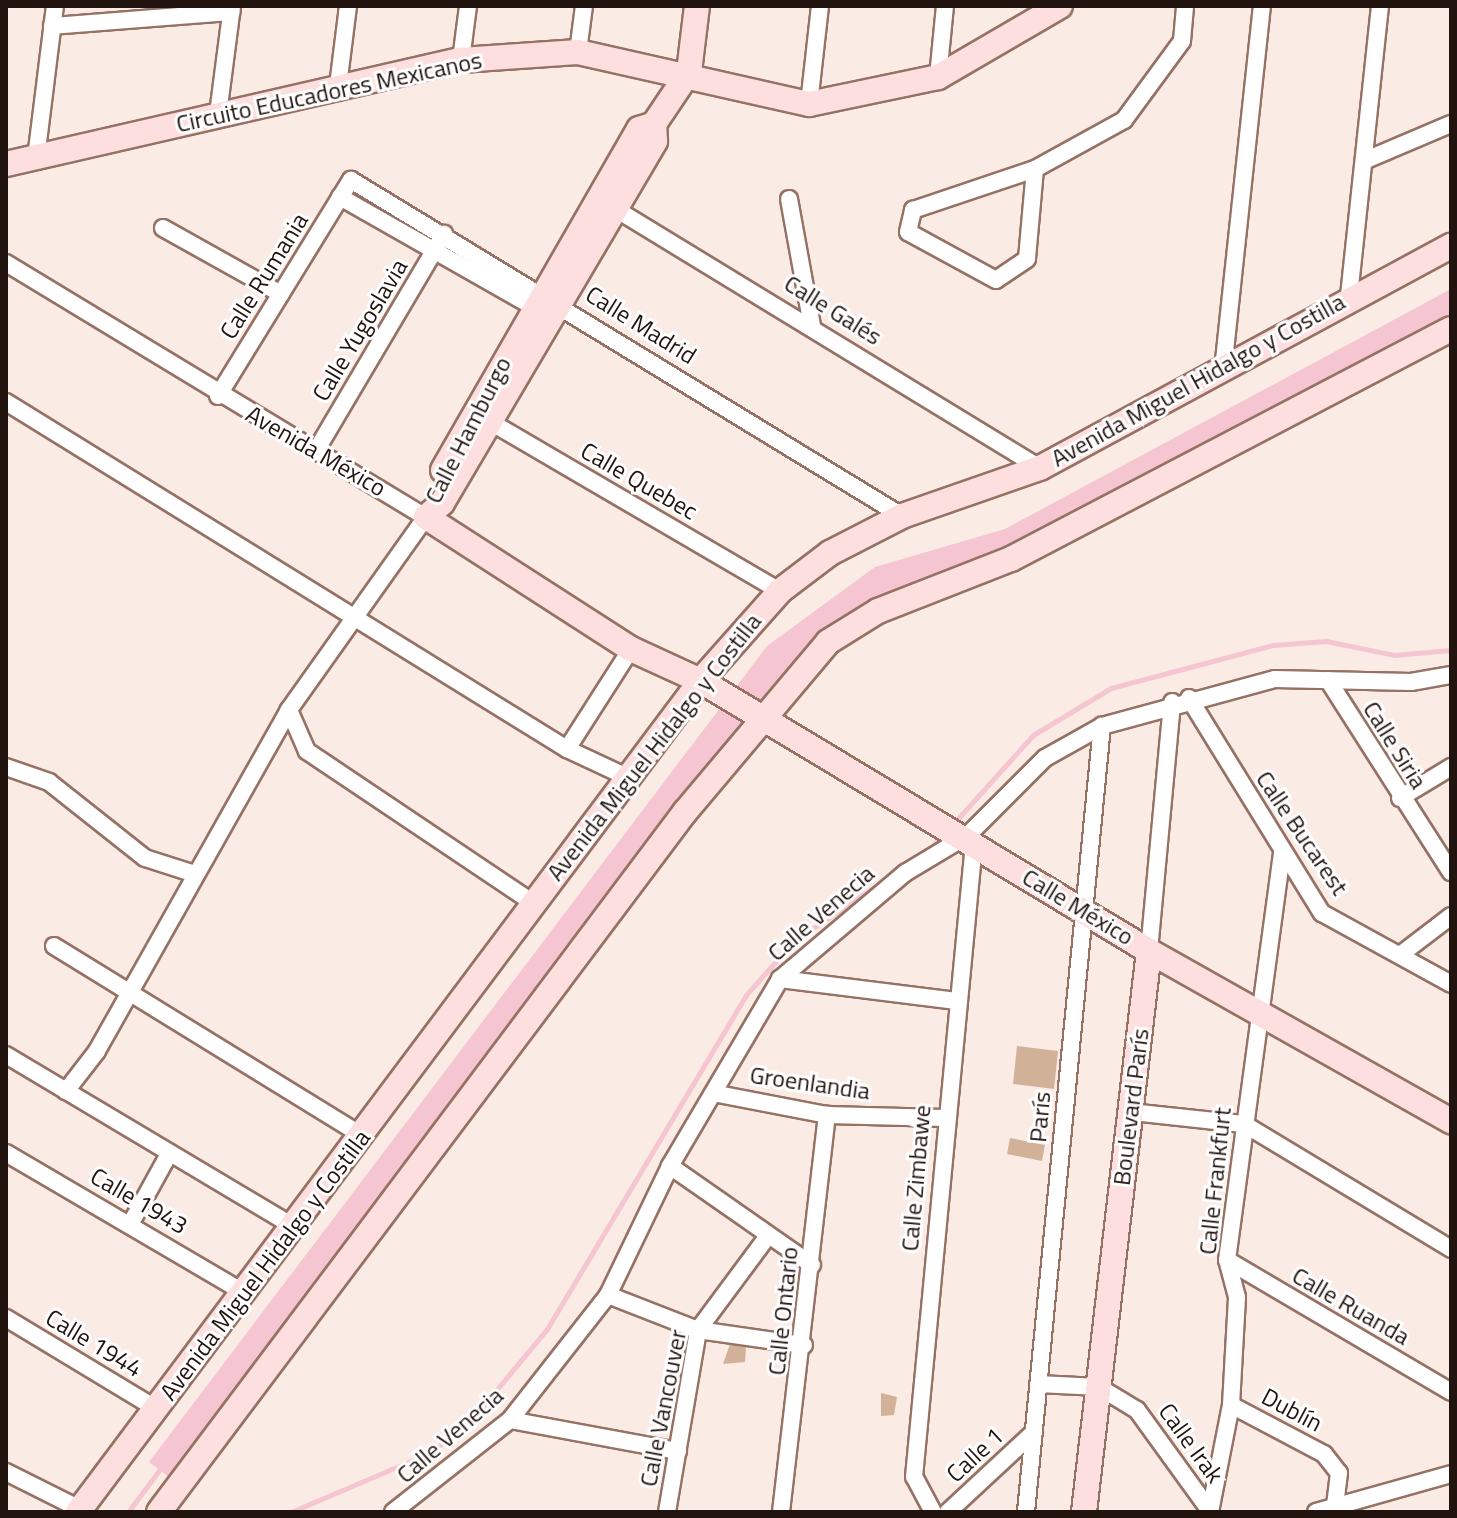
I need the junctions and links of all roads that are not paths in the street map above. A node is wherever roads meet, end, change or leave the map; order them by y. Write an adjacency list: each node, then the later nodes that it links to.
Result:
1 (55, 6): 13 (street)
2 (348, 6): 18 (street)
3 (468, 6): 15 (street)
4 (584, 6): 14 (street)
5 (697, 6): 16 (main road)
6 (820, 6): 19 (street)
7 (945, 6): 17 (street)
8 (1060, 6): 17 (main road, Circuito Educadores Mexicanos)
9 (1185, 6): 25 (street)
10 (1262, 6): 40 (street)
11 (1380, 6): 23 (street)
12 (231, 9): 13 (street); 20 (street)
13 (52, 26): 22 (street)
14 (578, 52): 15 (main road, Circuito Educadores Mexicanos); 16 (main road, Circuito Educadores Mexicanos)
15 (461, 60): 18 (main road, Circuito Educadores Mexicanos)
16 (689, 72): 19 (main road, Circuito Educadores Mexicanos); 29 (main road, Calle Hamburgo)
17 (938, 77): 19 (main road, Circuito Educadores Mexicanos)
18 (338, 86): 20 (main road, Circuito Educadores Mexicanos)
19 (809, 104)
20 (218, 114): 22 (main road, Circuito Educadores Mexicanos)
21 (1451, 124): 23 (street)
22 (36, 158): 24 (main road, Circuito Educadores Mexicanos)
23 (1366, 160): 36 (street)
24 (6, 164)
25 (1035, 169): 25 (street)
26 (351, 180): 27 (street, Calle Rumania); 31 (street, Calle Madrid)
27 (340, 197): 33 (street, Calle Madrid); 35 (street, Calle Rumania)
28 (789, 199): 38 (street)
29 (607, 203): 37 (main road, Calle Hamburgo); 38 (street, Calle Galés)
30 (163, 228): 35 (street)
31 (444, 234): 33 (street, Calle Yugoslavia); 37 (street, Calle Madrid)
32 (1451, 246): 36 (main road, Avenida Miguel Hidalgo y Costilla)
33 (434, 252): 37 (street, Calle Madrid); 44 (street, Calle Yugoslavia)
34 (6, 263): 41 (street, Avenida México)
35 (281, 294): 41 (street, Calle Rumania)
36 (1349, 296): 40 (main road, Avenida Miguel Hidalgo y Costilla)
37 (546, 304): 43 (main road, Calle Hamburgo); 46 (street, Calle Madrid)
38 (812, 325): 45 (street, Calle Galés)
39 (1451, 329): 57 (main road)
40 (1223, 370): 45 (main road, Avenida Miguel Hidalgo y Costilla)
41 (218, 396): 44 (street, Avenida México)
42 (6, 402): 49 (street)
43 (482, 417): 47 (main road, Calle Hamburgo); 48 (street, Calle Quebec)
44 (317, 449): 47 (street, Avenida México)
45 (1040, 468): 46 (main road, Avenida Miguel Hidalgo y Costilla)
46 (902, 516): 48 (main road, Avenida Miguel Hidalgo y Costilla)
47 (426, 517): 49 (street); 50 (main road, Avenida México)
48 (780, 591): 53 (main road, Avenida Miguel Hidalgo y Costilla)
49 (352, 613): 56 (street); 59 (street)
50 (631, 649): 53 (main road, Avenida México); 59 (street)
51 (1451, 675): 52 (street, Calle Venecia)
52 (1328, 680): 54 (street, Calle Venecia); 63 (street, Calle Siria)
53 (705, 684): 57 (main road, Calle México); 62 (main road, Avenida Miguel Hidalgo y Costilla)
54 (1189, 698): 55 (street, Calle Venecia); 65 (street, Calle Bucarest)
55 (1172, 702): 58 (street, Calle Venecia); 72 (street, Boulevard París)
56 (289, 710): 67 (street); 68 (street)
57 (759, 716): 64 (main road, Calle México); 115 (main road)
58 (1102, 726): 64 (street, Calle Venecia); 69 (street, París)
59 (567, 749): 62 (street)
60 (6, 767): 67 (street)
61 (1451, 767): 63 (street)
62 (631, 779): 68 (main road, Avenida Miguel Hidalgo y Costilla)
63 (1400, 798): 66 (street, Calle Siria)
64 (966, 838): 69 (main road, Calle México); 74 (street, Calle Venecia); 77 (street, Calle Zimbawe)
65 (1282, 854): 73 (street, Calle Bucarest); 78 (street, Calle Frankfurt)
66 (1451, 872)
67 (195, 874): 76 (street)
68 (533, 903): 87 (main road, Avenida Miguel Hidalgo y Costilla)
69 (1083, 912): 72 (main road, Calle México); 102 (street, París)
70 (1451, 916): 73 (street)
71 (54, 946): 76 (street)
72 (1149, 951): 78 (main road, Calle México); 82 (main road, Boulevard París)
73 (1400, 955): 75 (street, Calle Bucarest)
74 (780, 979): 77 (street); 81 (street, Calle Venecia)
75 (1451, 984)
76 (128, 987): 80 (street); 87 (street)
77 (957, 1001): 84 (street, Calle Zimbawe)
78 (1260, 1013): 85 (main road, Calle México); 86 (street, Calle Frankfurt)
79 (6, 1055): 80 (street)
80 (66, 1091): 89 (street)
81 (718, 1094): 83 (street, Groenlandia); 90 (street, Calle Venecia)
82 (1131, 1112): 86 (street); 103 (main road, Boulevard París)
83 (827, 1115): 84 (street, Groenlandia); 96 (street, Calle Ontario)
84 (944, 1118): 119 (street, Calle Zimbawe)
85 (1451, 1121)
86 (1244, 1124): 94 (street); 95 (street, Calle Frankfurt)
87 (363, 1136): 92 (main road, Avenida Miguel Hidalgo y Costilla)
88 (6, 1153): 91 (street, Calle 1943)
89 (169, 1154): 91 (street); 92 (street)
90 (670, 1166): 93 (street); 98 (street, Calle Venecia)
91 (132, 1221): 97 (street, Calle 1943)
92 (296, 1228): 97 (main road, Avenida Miguel Hidalgo y Costilla)
93 (767, 1237): 96 (street); 100 (street, Calle Vancouver)
94 (1451, 1249)
95 (1227, 1260): 104 (street, Calle Ruanda); 105 (street, Calle Frankfurt)
96 (812, 1265): 101 (street, Calle Ontario)
97 (246, 1294): 106 (main road, Avenida Miguel Hidalgo y Costilla)
98 (608, 1295): 100 (street); 107 (street, Calle Venecia)
99 (6, 1318): 106 (street, Calle 1944)
100 (698, 1330): 101 (street); 109 (street, Calle Vancouver)
101 (804, 1345): 118 (street, Calle Ontario)
102 (1038, 1384): 103 (street, Calle Irak); 108 (street, París)
103 (1099, 1387): 122 (main road, Boulevard París); 123 (street, Calle Irak)
104 (1451, 1392)
105 (1231, 1405): 113 (street, Dublín); 123 (street, Calle Frankfurt)
106 (157, 1409): 114 (main road, Avenida Miguel Hidalgo y Costilla)
107 (510, 1420): 109 (street); 112 (street, Calle Venecia)
108 (1034, 1432): 120 (street, Calle 1); 121 (street, París)
109 (678, 1451): 117 (street, Calle Vancouver)
110 (6, 1472): 114 (street)
111 (1450, 1475): 113 (street)
112 (411, 1508): 116 (street, Calle Venecia)
113 (1334, 1508): 124 (street)
114 (79, 1511)
115 (159, 1512)
116 (393, 1512)
117 (667, 1512)
118 (781, 1512)
119 (933, 1512)
120 (948, 1512)
121 (1026, 1512)
122 (1084, 1512)
123 (1210, 1512)
124 (1316, 1512)

